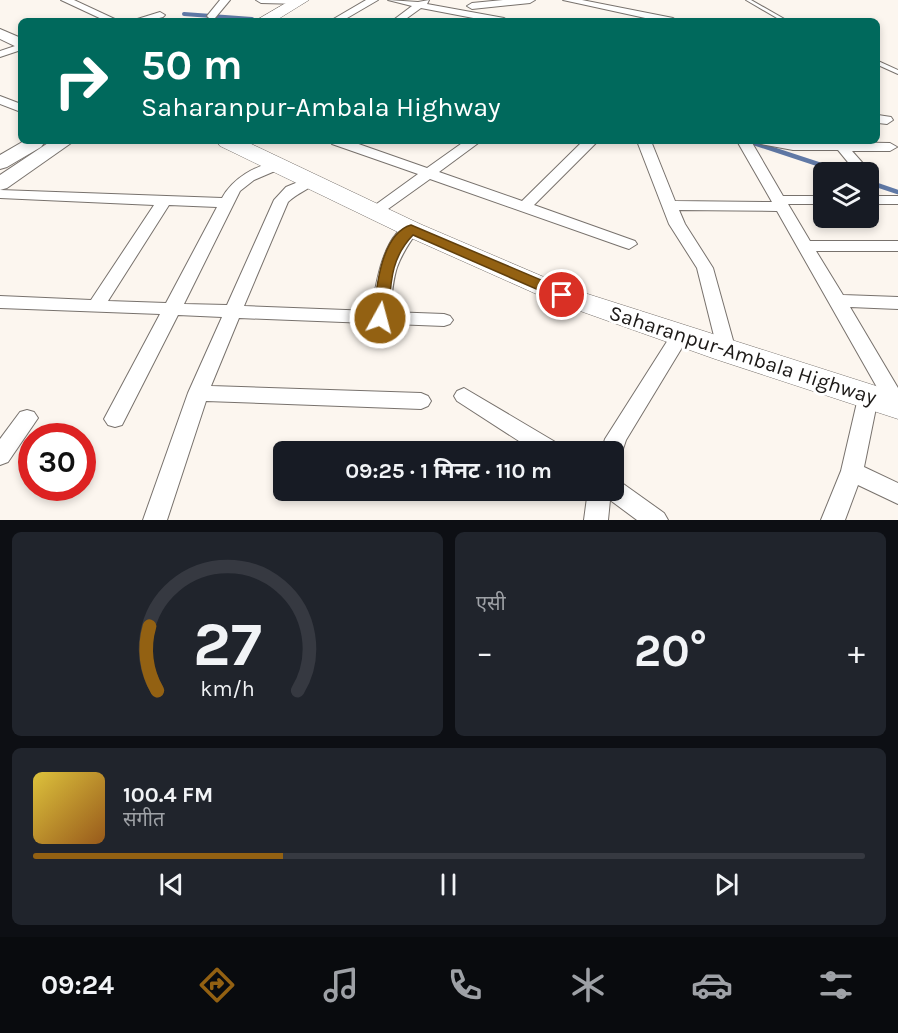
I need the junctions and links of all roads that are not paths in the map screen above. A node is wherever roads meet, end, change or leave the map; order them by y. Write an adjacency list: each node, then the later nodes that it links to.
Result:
1 (66, 0): 18 (street)
2 (225, 0): 17 (street)
3 (261, 0): 4 (street)
4 (301, 0): 20 (main road)
5 (315, 0): 21 (main road)
6 (373, 0): 22 (street)
7 (393, 0): 12 (street)
8 (530, 0): 13 (street)
9 (537, 0): 26 (street)
10 (568, 0): 15 (street)
11 (748, 0): 29 (lane)
12 (423, 2): 14 (street); 23 (street)
13 (472, 6)
14 (456, 10): 24 (street); 25 (street)
15 (624, 10): 27 (street); 28 (street)
16 (160, 15): 19 (street)
17 (213, 16)
18 (107, 18)
19 (148, 18)
20 (268, 18)
21 (282, 18)
22 (340, 18)
23 (401, 18)
24 (447, 18)
25 (490, 18)
26 (502, 18)
27 (612, 18)
28 (658, 18)
29 (781, 18)
30 (0, 33): 31 (main road)
31 (18, 43)
32 (18, 46): 33 (street)
33 (0, 54)
34 (880, 64): 35 (lane)
35 (898, 72)
36 (0, 100): 37 (street)
37 (18, 107)
38 (31, 144): 50 (main road)
39 (60, 144): 54 (main road)
40 (242, 144): 51 (main road, Saharanpur-Ambala Highway)
41 (359, 144): 52 (street)
42 (470, 144): 52 (street)
43 (588, 144): 63 (street)
44 (645, 144): 62 (street)
45 (746, 144): 61 (street)
46 (782, 144): 47 (street)
47 (841, 146): 48 (street); 49 (street)
48 (890, 147)
49 (855, 162)
50 (0, 163)
51 (277, 165): 53 (main road, Saharanpur-Ambala Highway); 60 (street)
52 (430, 174): 63 (street); 64 (street)
53 (310, 181): 64 (main road, Saharanpur-Ambala Highway); 74 (street)
54 (0, 184)
55 (0, 194): 58 (street)
56 (879, 200): 57 (street)
57 (898, 200)
58 (164, 201): 60 (street); 72 (street)
59 (813, 201): 61 (street)
60 (227, 203): 73 (street)
61 (780, 203): 62 (street); 67 (street)
62 (669, 206): 78 (street)
63 (525, 207): 66 (street)
64 (375, 211): 65 (main road, Saharanpur-Ambala Highway)
65 (411, 229): 75 (street); 77 (main road, Saharanpur-Ambala Highway)
66 (629, 244)
67 (805, 246): 68 (street); 69 (street)
68 (898, 246)
69 (837, 301): 71 (street); 83 (street)
70 (0, 302): 72 (street)
71 (898, 303)
72 (95, 307): 73 (street)
73 (172, 310): 74 (street); 85 (street)
74 (233, 311): 75 (street); 79 (street)
75 (380, 318): 76 (street)
76 (444, 320)
77 (680, 336): 78 (main road, Saharanpur-Ambala Highway); 87 (street)
78 (726, 351): 81 (main road, Saharanpur-Ambala Highway)
79 (198, 393): 82 (street); 93 (street)
80 (464, 396): 86 (street)
81 (868, 398): 83 (main road, Saharanpur-Ambala Highway); 89 (street)
82 (421, 401)
83 (898, 406)
84 (27, 418): 88 (street)
85 (115, 419)
86 (536, 441)
87 (616, 441)
88 (0, 456)
89 (852, 471): 90 (street); 96 (street)
90 (898, 494)
91 (624, 497): 95 (street)
92 (599, 501): 94 (street)
93 (155, 520)
94 (596, 520)
95 (656, 520)
96 (833, 520)

